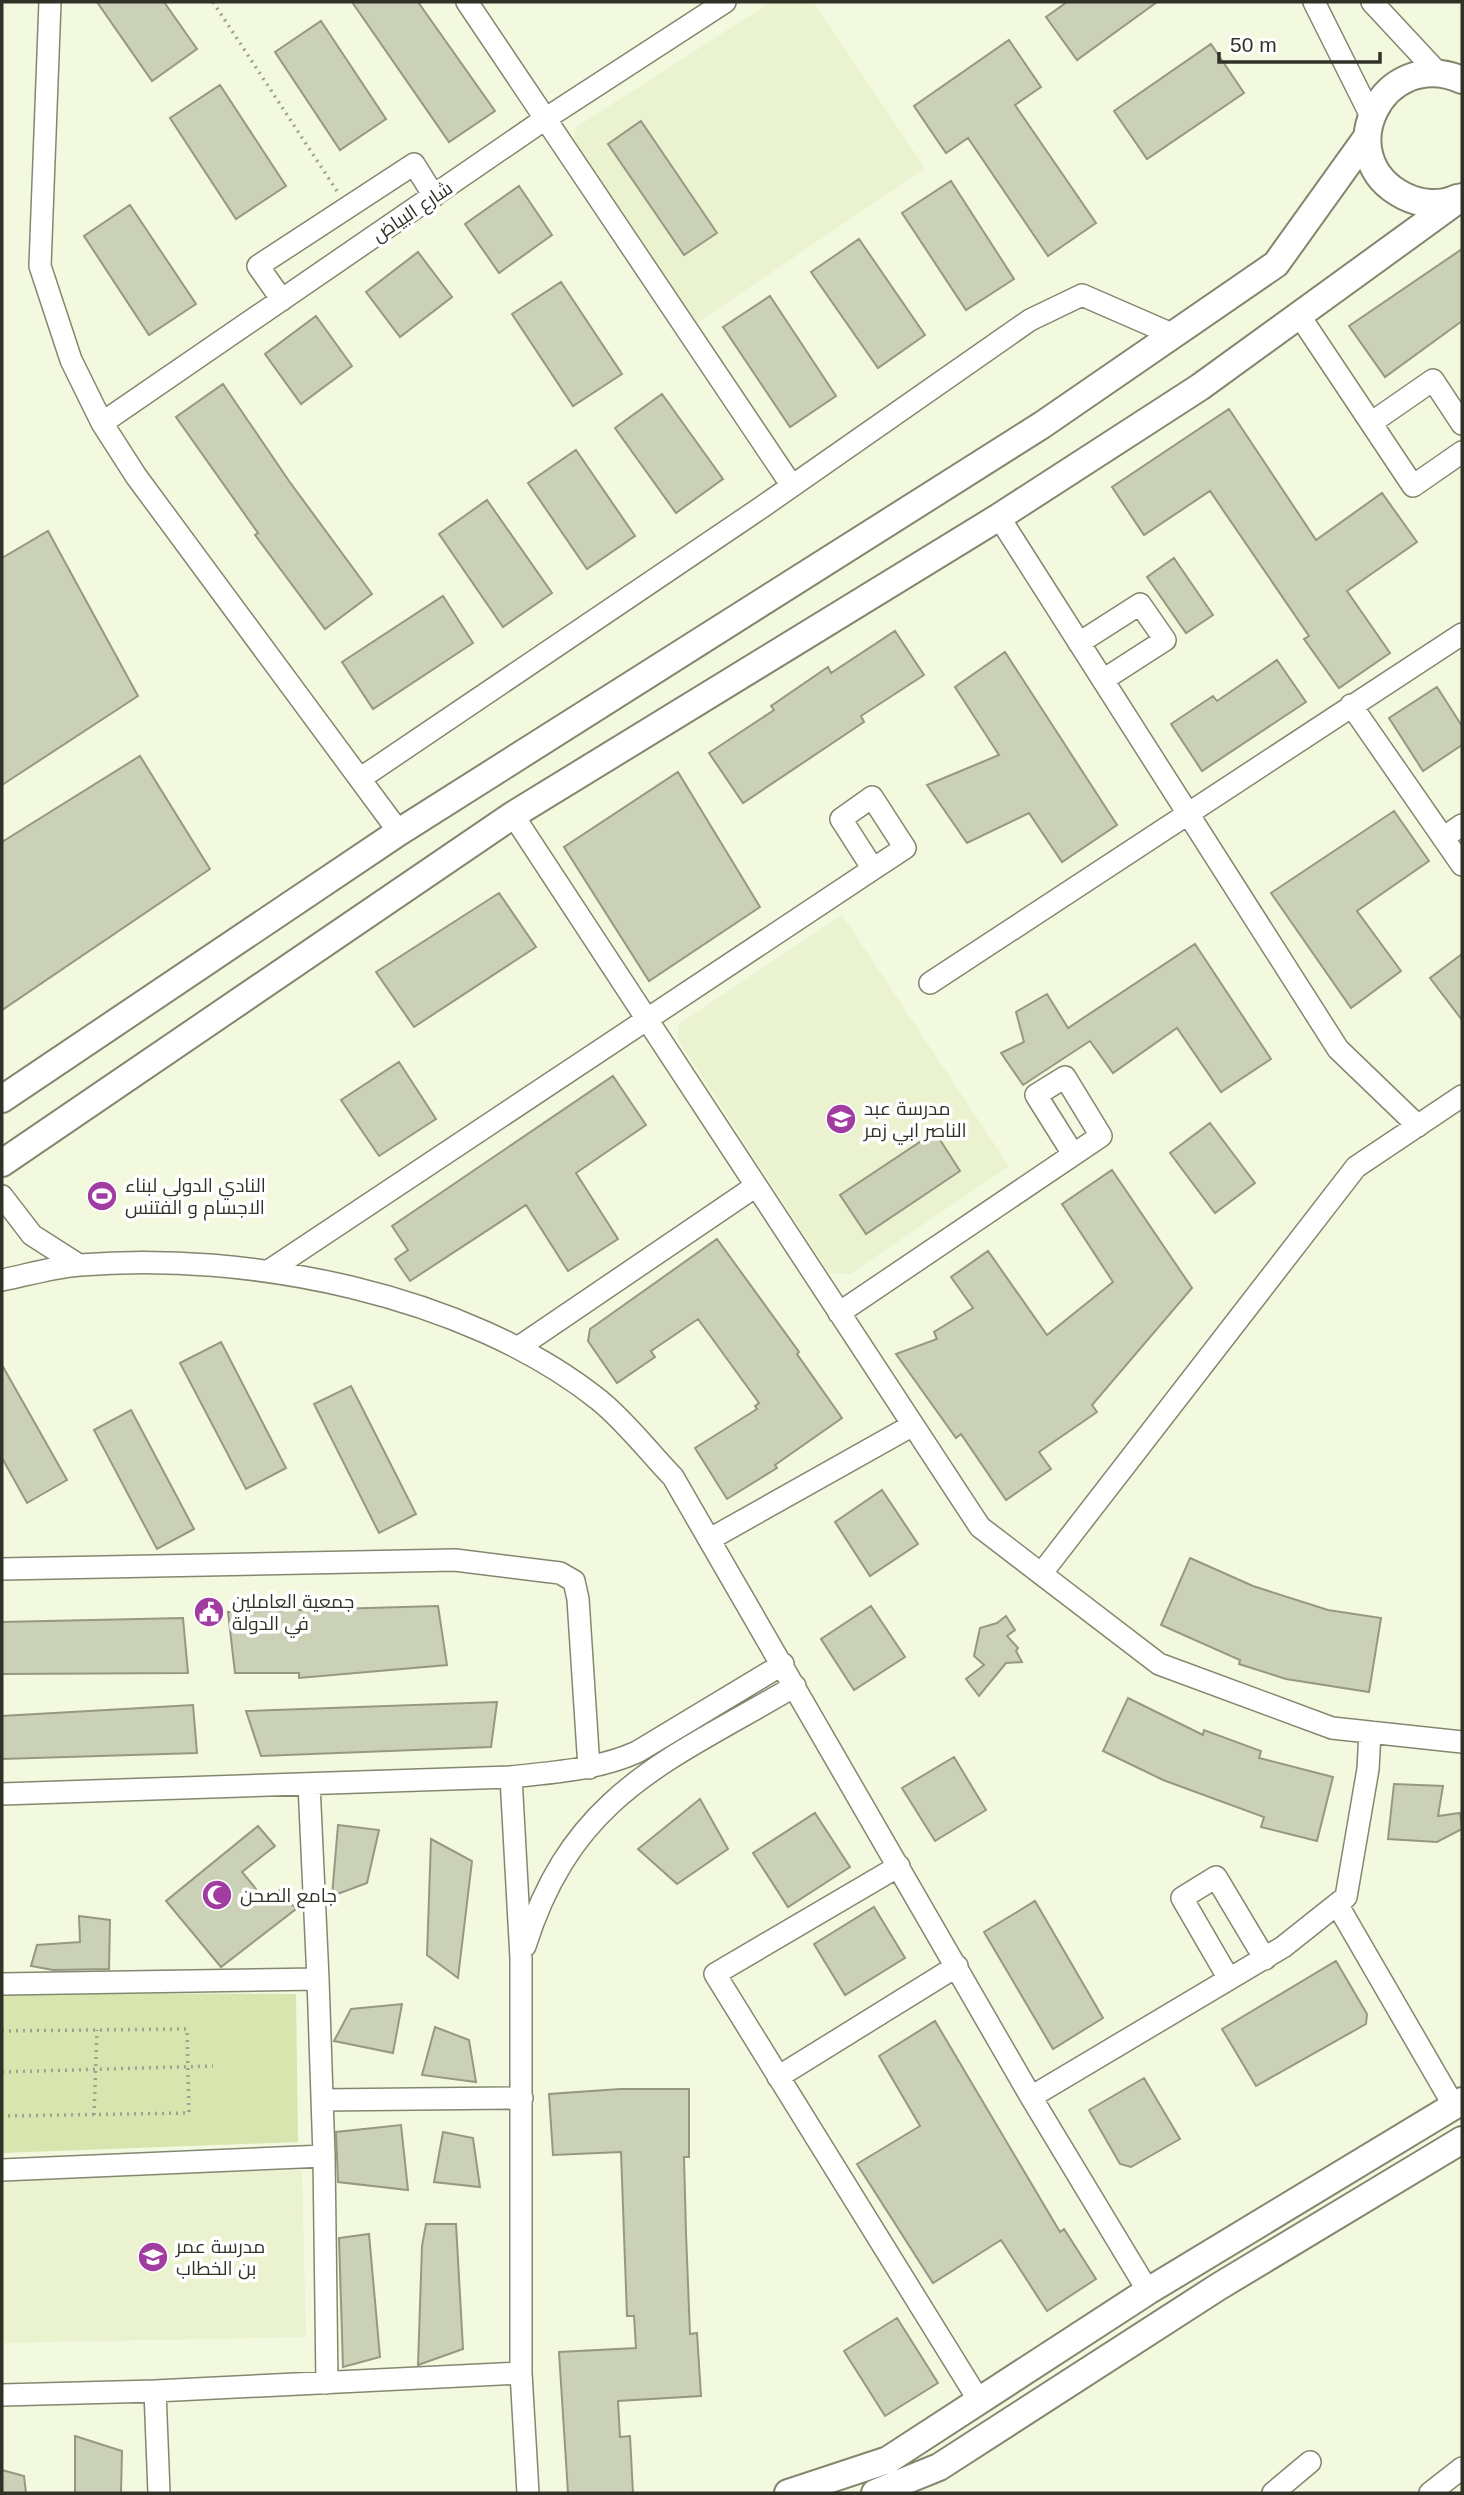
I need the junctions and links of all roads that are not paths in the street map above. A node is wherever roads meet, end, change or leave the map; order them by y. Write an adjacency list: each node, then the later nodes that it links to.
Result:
1 (50, 2): 14 (street)
2 (467, 2): 7 (street)
3 (725, 2): 7 (street, شارع البياض)
4 (1314, 2): 8 (street)
5 (1372, 2): 6 (street)
6 (1450, 77): 8 (main road)
7 (545, 119): 9 (street, شارع البياض); 18 (street)
8 (1369, 127): 10 (main road); 13 (main road)
9 (434, 196): 11 (street, شارع البياض); 11 (street)
10 (1462, 196): 12 (main road)
11 (282, 300): 14 (street, شارع البياض)
12 (1299, 316): 15 (street); 19 (main road)
13 (1174, 335): 18 (street); 28 (main road)
14 (102, 423): 24 (street)
15 (1371, 423): 16 (street); 17 (street)
16 (1462, 424)
17 (1462, 452)
18 (792, 486): 24 (street)
19 (999, 517): 21 (street); 26 (main road)
20 (1462, 634): 23 (street)
21 (1079, 643): 22 (street); 22 (street)
22 (1103, 681): 25 (street)
23 (1351, 705): 25 (street); 29 (street)
24 (360, 778): 28 (street)
25 (1187, 812): 32 (street); 36 (street)
26 (513, 815): 33 (street); 38 (main road)
27 (1462, 825): 29 (street)
28 (399, 832): 35 (main road)
29 (1443, 838): 30 (street)
30 (1462, 865)
31 (873, 869): 31 (street); 33 (street)
32 (930, 983)
33 (648, 1021): 39 (street); 42 (street)
34 (1462, 1096): 36 (street)
35 (2, 1099)
36 (1418, 1126): 49 (street)
37 (1073, 1154): 37 (street); 44 (street)
38 (2, 1163)
39 (756, 1186): 44 (street); 45 (street)
40 (2, 1196): 41 (street)
41 (79, 1265): 42 (street); 43 (street)
42 (270, 1270): 45 (street)
43 (2, 1280)
44 (839, 1313): 46 (street)
45 (519, 1347): 47 (street)
46 (913, 1425): 47 (street); 49 (street)
47 (710, 1539): 50 (street)
48 (2, 1569): 54 (street)
49 (1041, 1574): 52 (street)
50 (783, 1664): 51 (street); 54 (street)
51 (795, 1686): 58 (street); 60 (street)
52 (1370, 1732): 53 (street); 59 (street)
53 (1462, 1742)
54 (589, 1768): 55 (street)
55 (511, 1777): 56 (street); 60 (street)
56 (309, 1784): 57 (street); 63 (street)
57 (2, 1794)
58 (899, 1866): 62 (street); 66 (street)
59 (1337, 1904): 61 (street); 70 (street)
60 (522, 1958): 68 (street)
61 (1265, 1959): 64 (street); 64 (street)
62 (957, 1966): 66 (street); 67 (street)
63 (318, 1979): 65 (street); 69 (street)
64 (1229, 1979): 67 (street)
65 (2, 1984)
66 (778, 2077): 79 (street)
67 (1031, 2097): 74 (street)
68 (522, 2098): 69 (street); 75 (street)
69 (322, 2100): 72 (street)
70 (1458, 2104): 74 (main road)
71 (1462, 2140): 85 (main road)
72 (324, 2156): 73 (street); 76 (street)
73 (2, 2170)
74 (1148, 2291): 79 (main road)
75 (522, 2373): 76 (street); 82 (street)
76 (327, 2383): 77 (street)
77 (155, 2391): 78 (street); 83 (street)
78 (2, 2395)
79 (978, 2399): 84 (main road)
80 (1310, 2462): 86 (street)
81 (1462, 2468): 87 (street)
82 (526, 2491)
83 (159, 2493)
84 (788, 2493)
85 (875, 2493)
86 (1273, 2493)
87 (1430, 2493)

